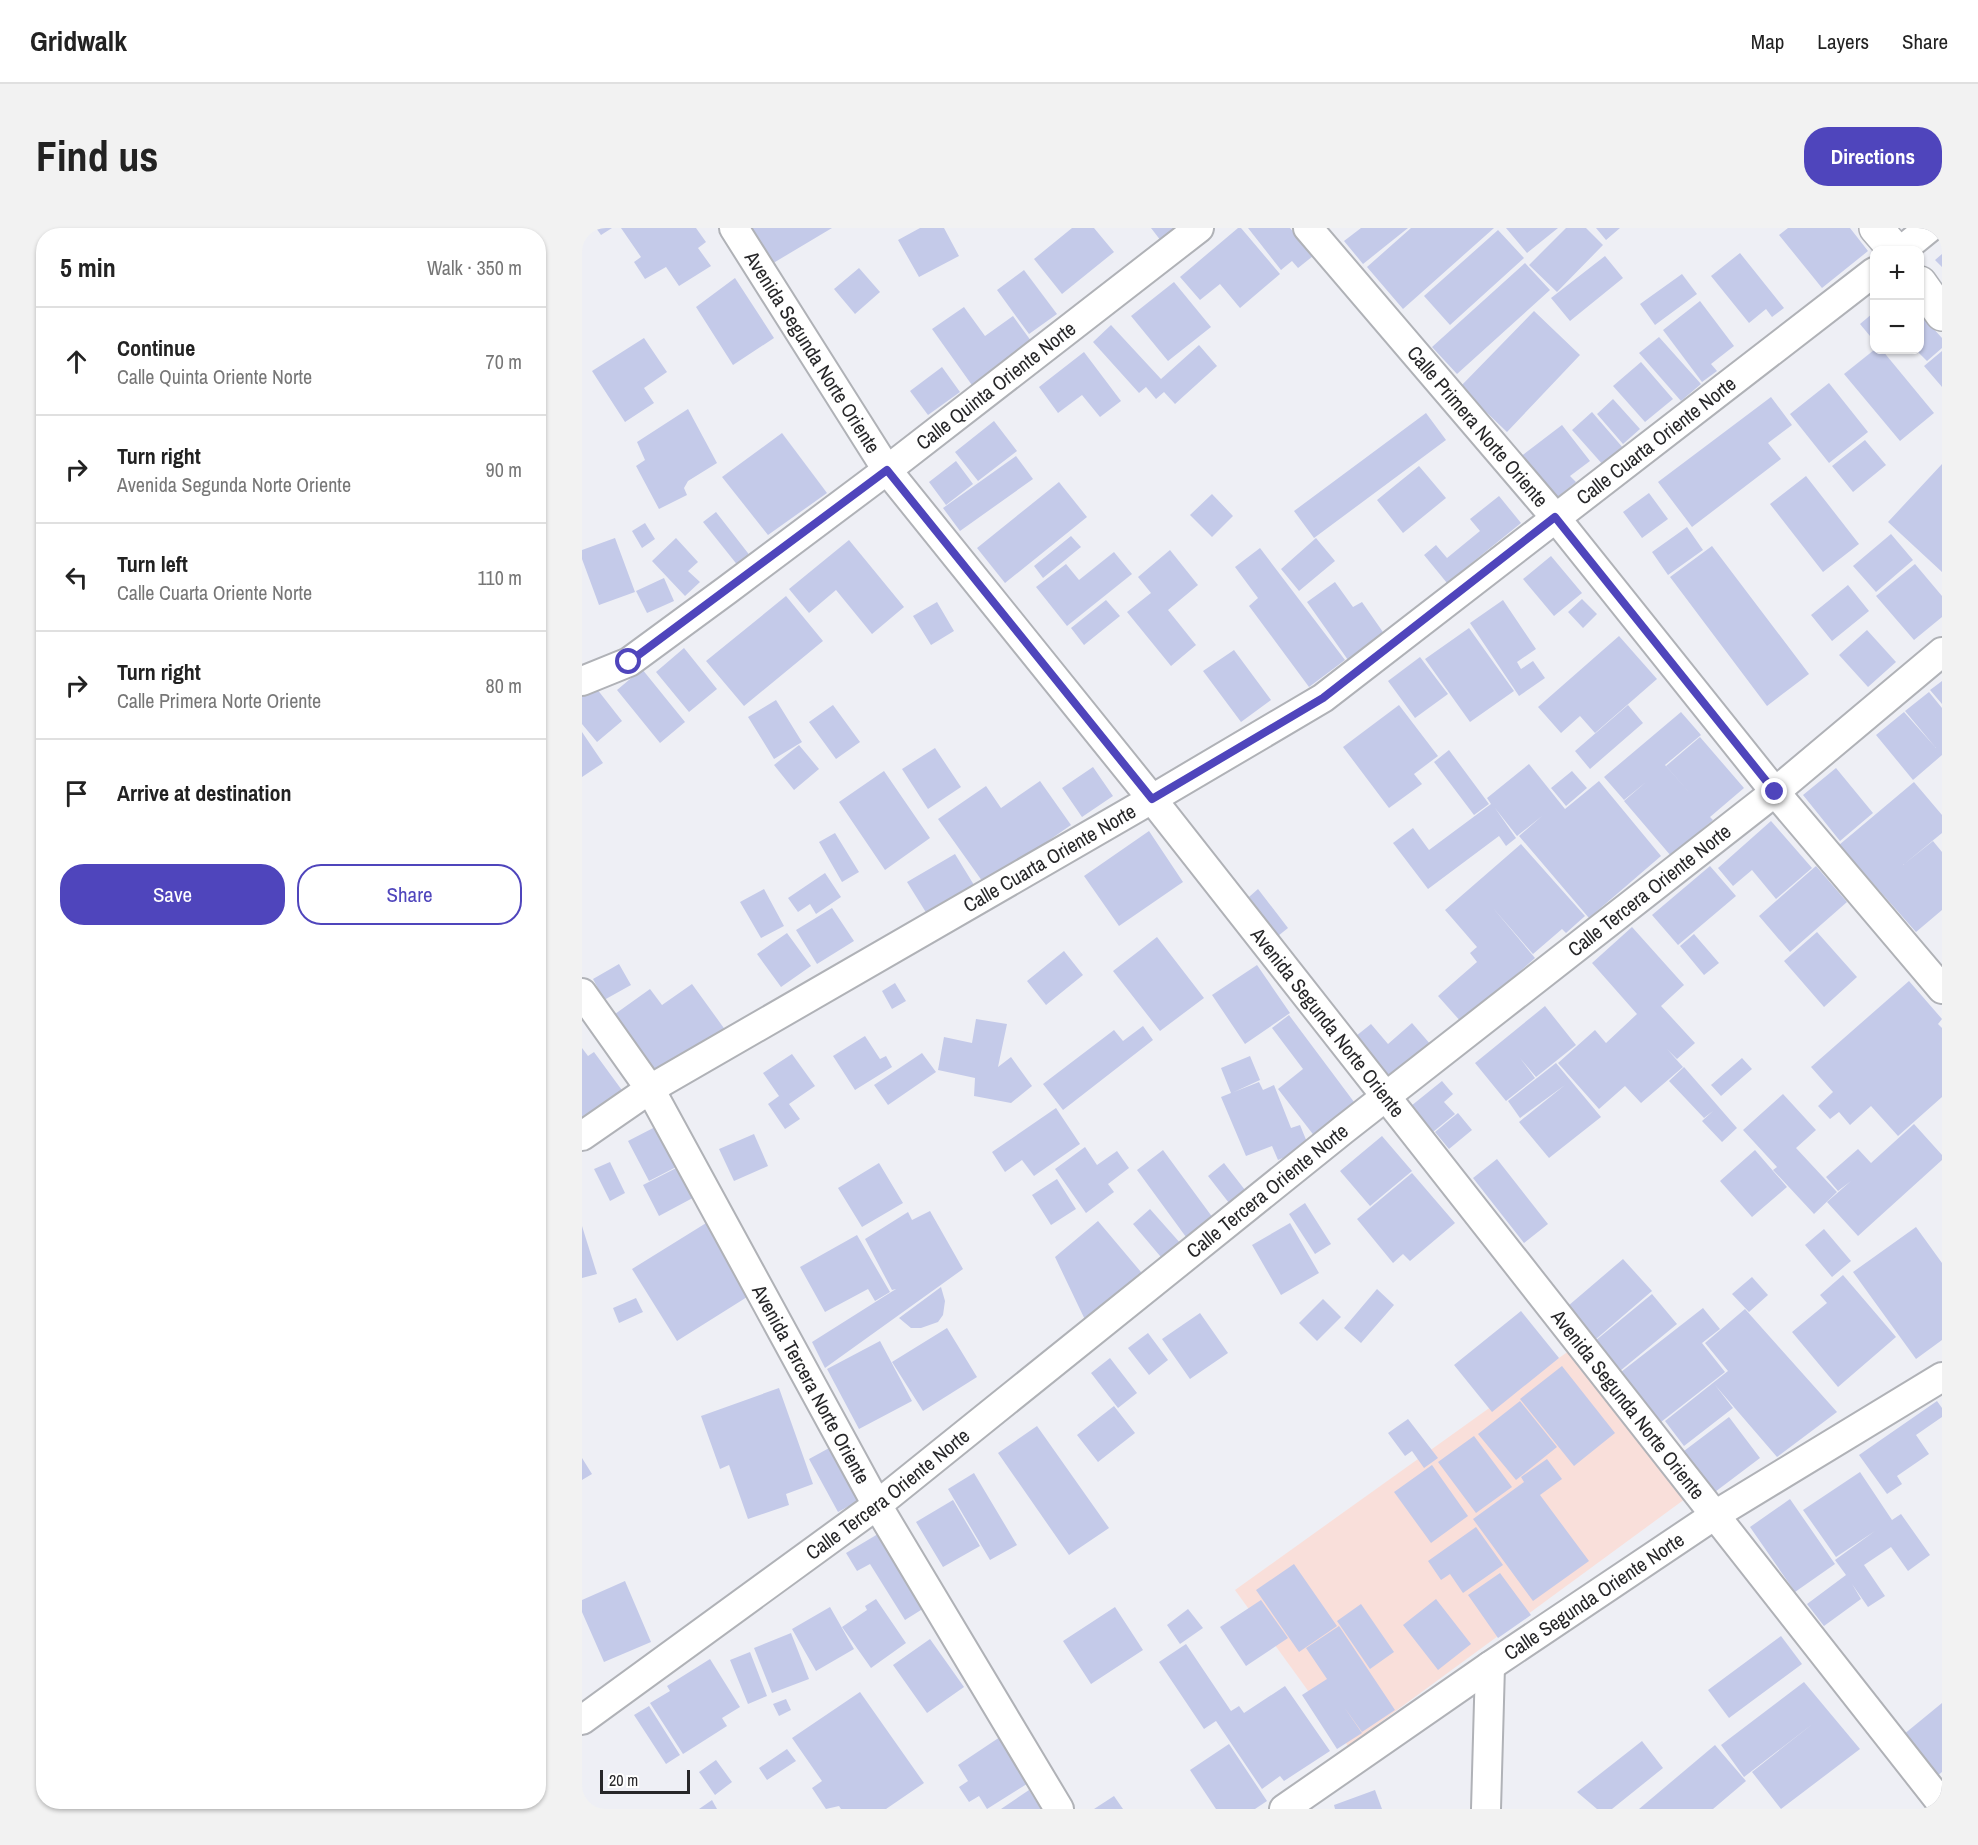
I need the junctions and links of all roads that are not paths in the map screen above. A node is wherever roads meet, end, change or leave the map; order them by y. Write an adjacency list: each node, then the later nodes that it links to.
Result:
1 (734, 228): 11 (street, Avenida Segunda Norte Oriente)
2 (1199, 228): 11 (street, Calle Quinta Oriente Norte)
3 (1308, 228): 12 (street, Calle Primera Norte Oriente)
4 (1876, 228): 6 (street)
5 (1929, 228): 7 (street)
6 (1892, 246)
7 (1907, 246)
8 (1870, 276): 12 (street, Calle Cuarta Oriente Norte)
9 (1924, 289): 10 (street)
10 (1942, 314)
11 (887, 470): 14 (street, Calle Quinta Oriente Norte); 16 (street, Avenida Segunda Norte Oriente)
12 (1555, 517): 15 (street, Calle Primera Norte Oriente); 16 (street, Calle Cuarta Oriente Norte)
13 (1942, 652): 15 (street, Calle Tercera Oriente Norte)
14 (582, 681)
15 (1775, 792): 17 (street, Calle Primera Norte Oriente); 20 (street, Calle Tercera Oriente Norte)
16 (1152, 799): 19 (street, Calle Cuarta Oriente Norte); 20 (street, Avenida Segunda Norte Oriente)
17 (1942, 989)
18 (582, 993): 19 (street, Avenida Tercera Norte Oriente)
19 (650, 1089): 21 (street, Calle Cuarta Oriente Norte); 23 (street, Avenida Tercera Norte Oriente)
20 (1386, 1098): 23 (street, Calle Tercera Oriente Norte); 24 (street, Avenida Segunda Norte Oriente)
21 (582, 1136)
22 (1942, 1377): 24 (street, Calle Segunda Oriente Norte)
23 (878, 1505): 26 (street, Calle Tercera Oriente Norte); 28 (street, Avenida Tercera Norte Oriente)
24 (1715, 1515): 25 (street, Calle Segunda Oriente Norte); 27 (street, Avenida Segunda Norte Oriente)
25 (1490, 1666): 29 (street, Calle Segunda Oriente Norte); 30 (street)
26 (582, 1720)
27 (1942, 1804)
28 (1059, 1809)
29 (1284, 1809)
30 (1486, 1809)

